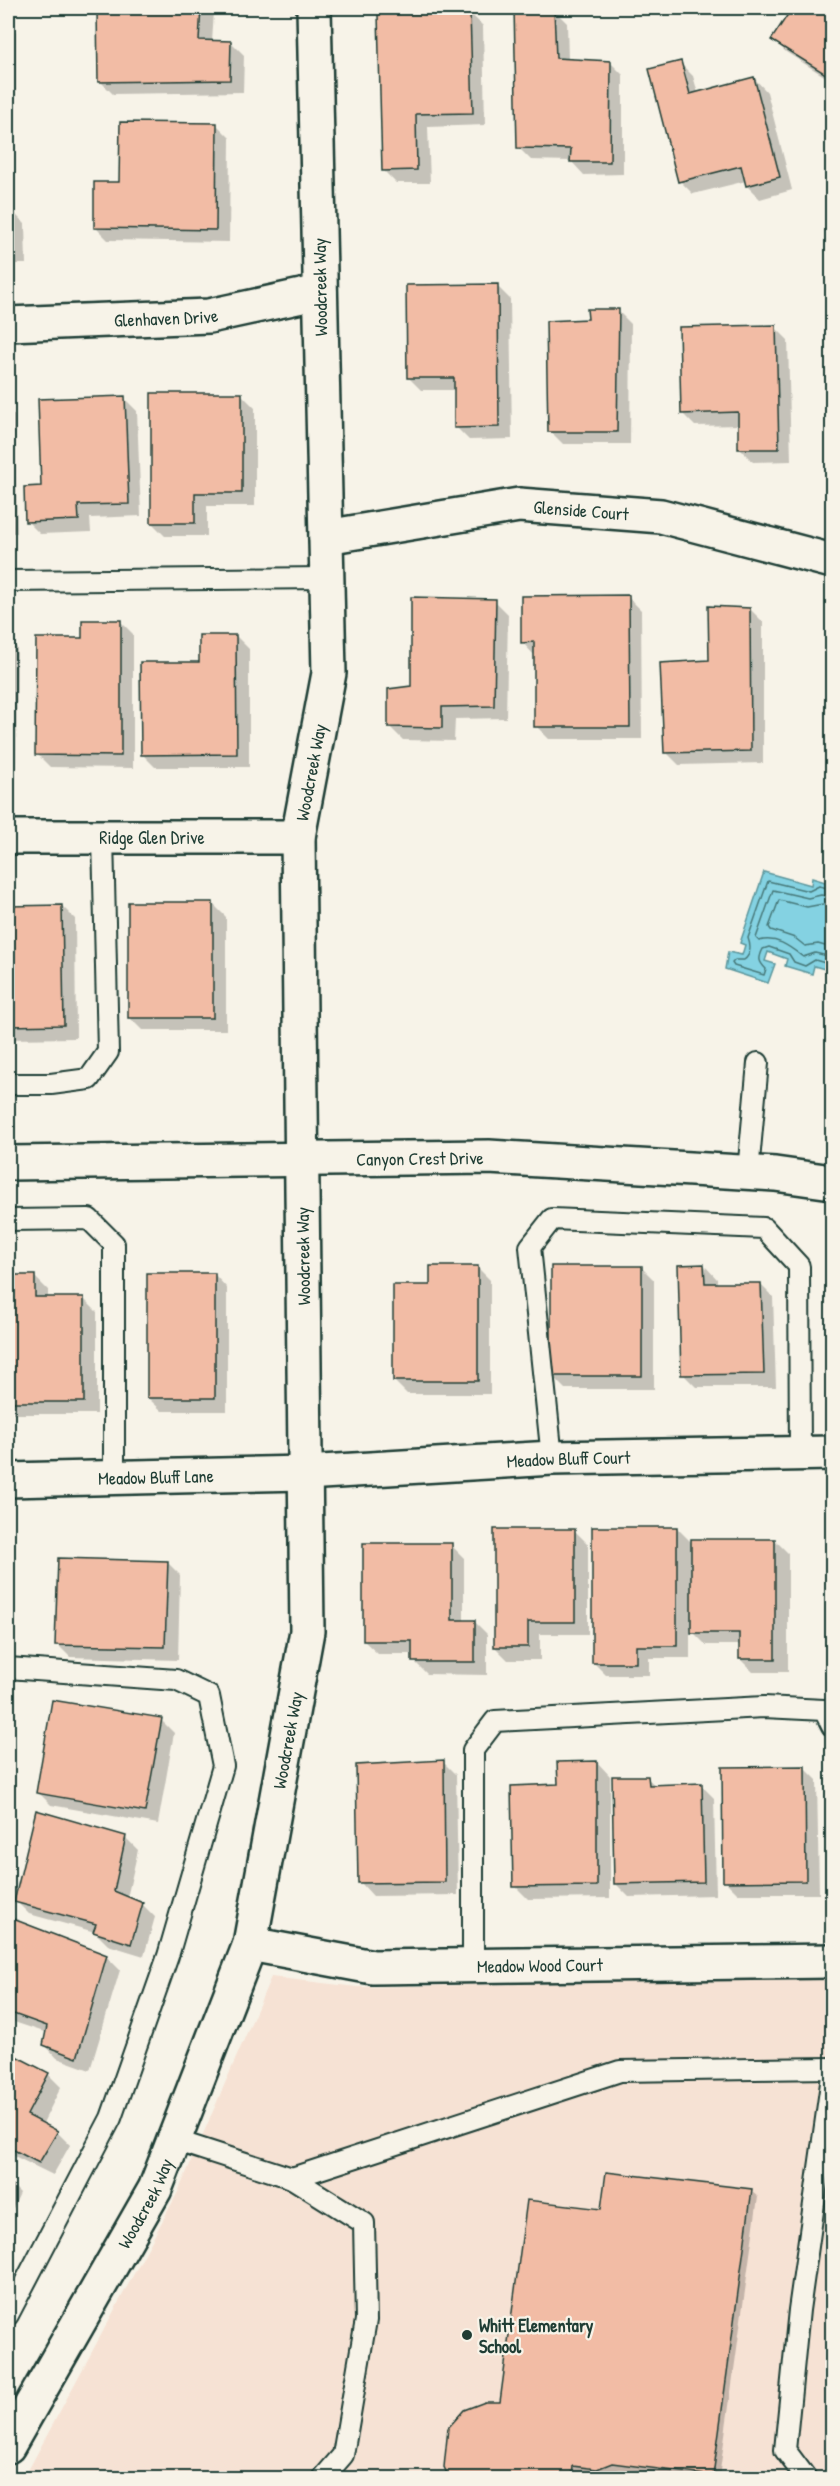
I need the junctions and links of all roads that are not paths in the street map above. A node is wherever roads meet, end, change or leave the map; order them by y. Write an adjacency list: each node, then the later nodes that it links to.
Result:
1 (314, 8): 2 (street, Woodcreek Way)
2 (320, 292): 3 (street, Glenhaven Drive); 4 (street, Woodcreek Way)
3 (8, 324)
4 (326, 537): 5 (street, Glenside Court); 6 (street, Woodcreek Way)
5 (832, 561)
6 (327, 578): 7 (lane); 10 (street, Woodcreek Way)
7 (8, 581)
8 (8, 837): 9 (street, Ridge Glen Drive)
9 (103, 837): 10 (street, Ridge Glen Drive); 12 (lane)
10 (298, 837): 13 (street, Woodcreek Way)
11 (758, 1063): 15 (lane)
12 (8, 1084)
13 (302, 1160): 14 (street, Canyon Crest Drive); 15 (street, Canyon Crest Drive); 21 (street, Woodcreek Way)
14 (8, 1163)
15 (748, 1173): 16 (street, Canyon Crest Drive)
16 (832, 1182)
17 (8, 1220): 22 (lane)
18 (832, 1453): 19 (street, Meadow Bluff Court)
19 (800, 1454): 20 (street, Meadow Bluff Court); 20 (lane)
20 (552, 1458): 21 (street, Meadow Bluff Court)
21 (305, 1473): 22 (street, Meadow Bluff Lane); 26 (street, Woodcreek Way)
22 (114, 1477): 23 (street, Meadow Bluff Lane)
23 (8, 1480)
24 (8, 1668): 33 (lane)
25 (832, 1726): 28 (lane)
26 (250, 1944): 28 (street, Meadow Wood Court); 31 (street, Woodcreek Way)
27 (832, 1961): 28 (street, Meadow Wood Court)
28 (473, 1966)
29 (832, 2068): 32 (lane)
30 (832, 2076): 36 (lane)
31 (174, 2140): 32 (lane); 34 (street, Woodcreek Way)
32 (291, 2178): 35 (lane)
33 (8, 2315)
34 (8, 2446)
35 (323, 2478)
36 (806, 2478)

